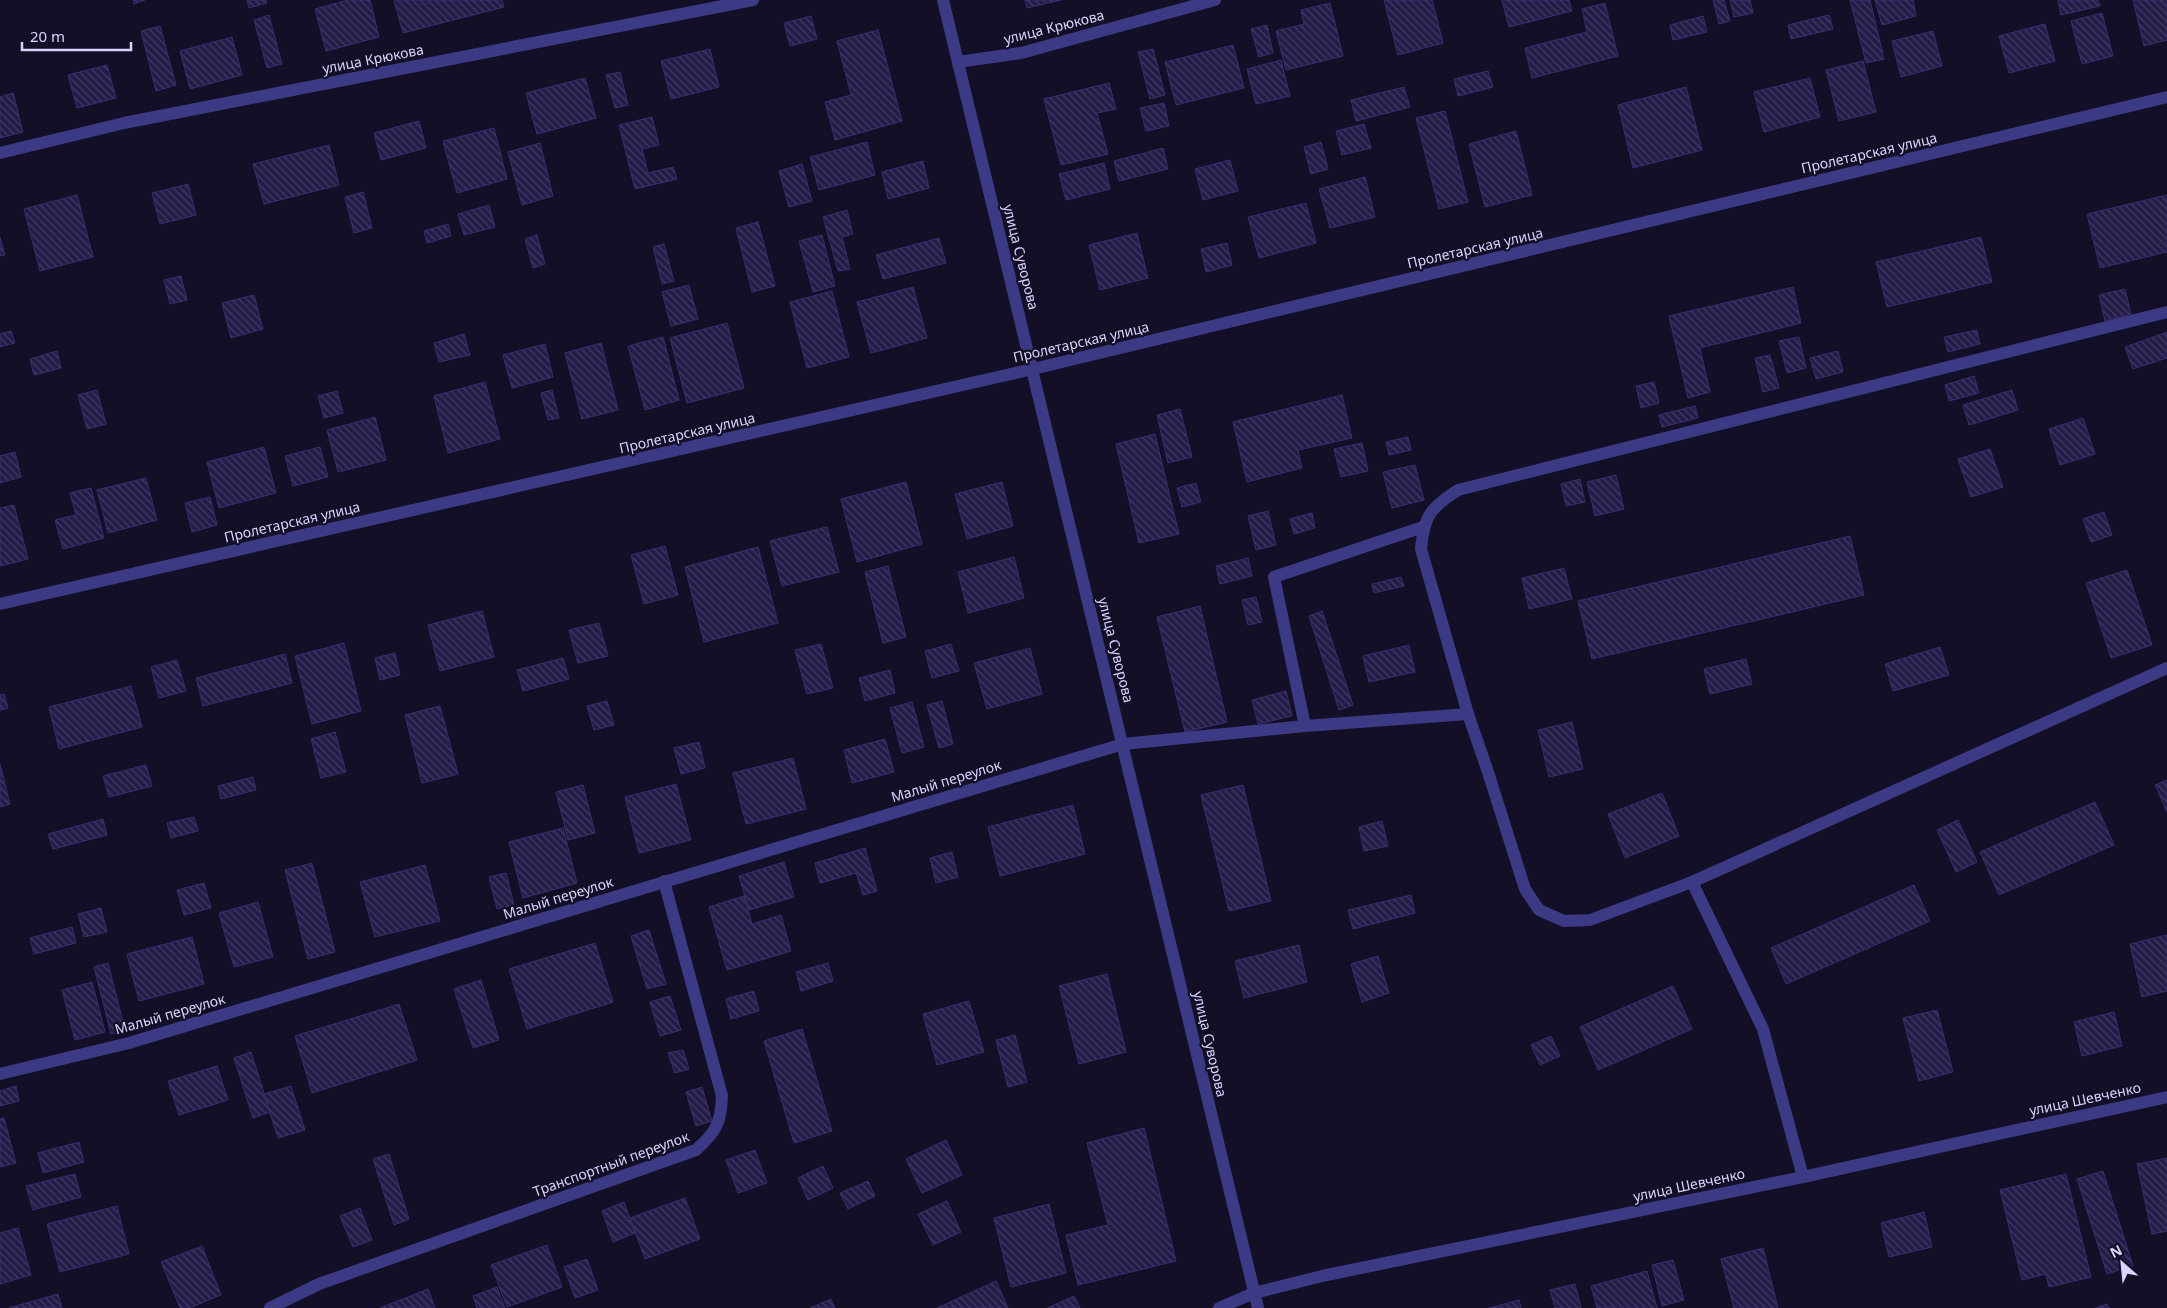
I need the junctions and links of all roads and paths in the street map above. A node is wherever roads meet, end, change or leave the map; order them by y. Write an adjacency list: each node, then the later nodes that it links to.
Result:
1 (753, 0): 6 (street, улица Крюкова)
2 (943, 0): 4 (street, улица Суворова)
3 (1215, 0): 4 (street, улица Крюкова)
4 (958, 62): 8 (street, улица Суворова)
5 (2167, 97): 8 (street, Пролетарская улица)
6 (0, 153)
7 (2167, 312): 9 (street)
8 (1033, 369): 10 (street, Пролетарская улица); 14 (street, улица Суворова)
9 (1423, 527): 12 (street); 13 (street)
10 (0, 604)
11 (2167, 668): 16 (street)
12 (1468, 714): 13 (street, Малый переулок); 16 (street)
13 (1305, 726): 14 (street, Малый переулок)
14 (1123, 744): 15 (street, Малый переулок); 20 (street, улица Суворова)
15 (664, 881): 17 (street, Малый переулок); 21 (street, Транспортный переулок)
16 (1692, 882): 19 (street)
17 (0, 1074)
18 (2167, 1097): 19 (street, улица Шевченко)
19 (1802, 1177): 20 (street, улица Шевченко)
20 (1254, 1293): 22 (street, улица Шевченко); 23 (street, улица Суворова)
21 (270, 1308)
22 (1220, 1308)
23 (1258, 1308)

